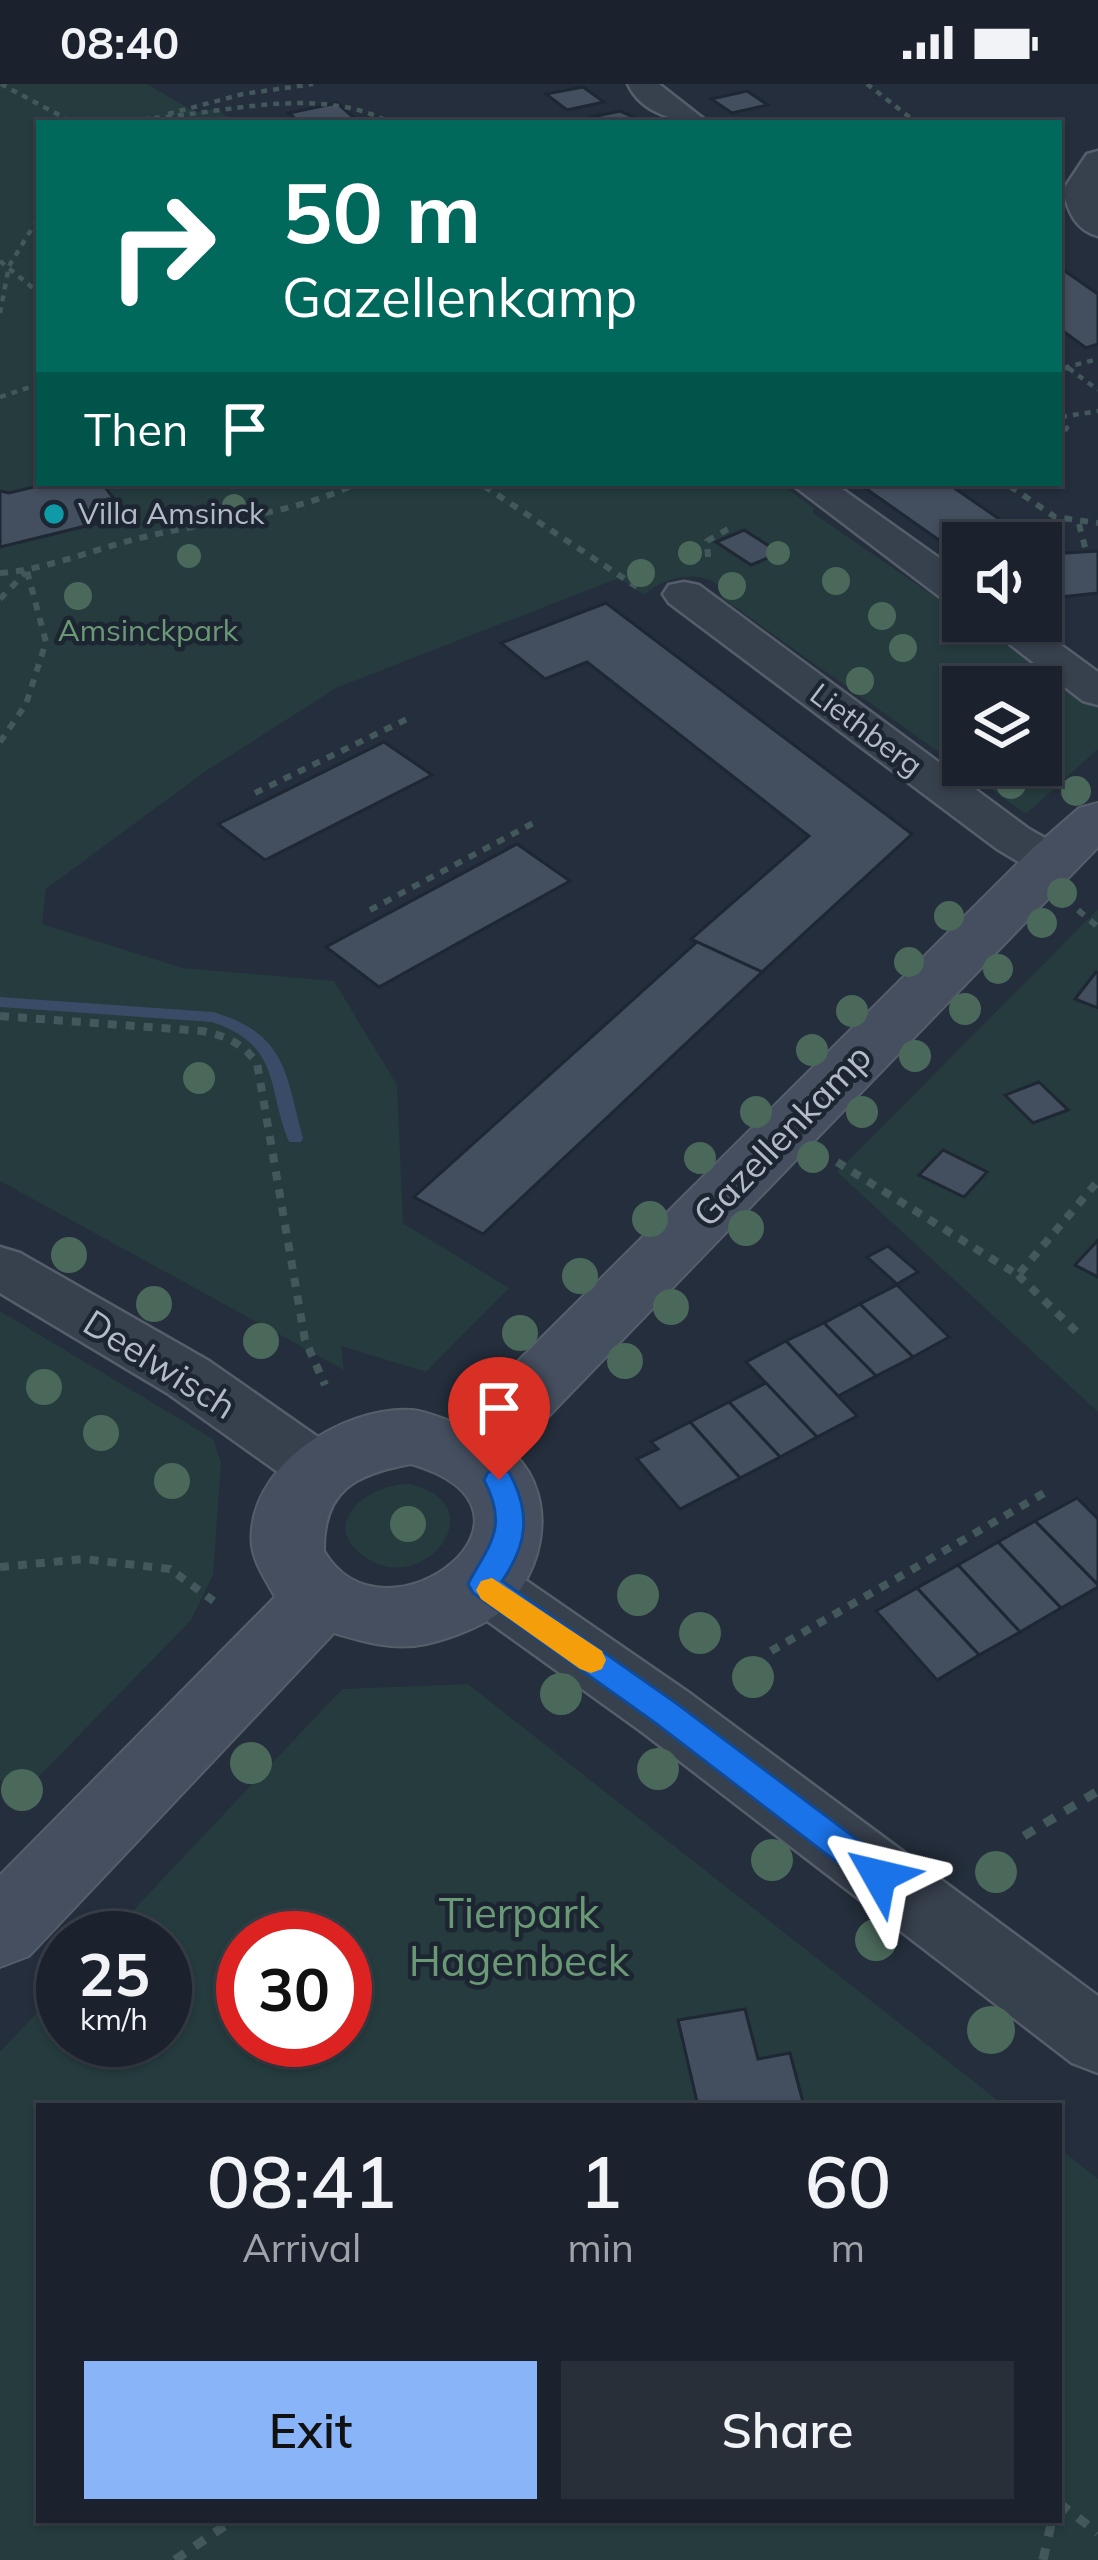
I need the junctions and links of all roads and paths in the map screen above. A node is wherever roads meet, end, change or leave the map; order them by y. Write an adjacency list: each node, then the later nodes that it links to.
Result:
1 (1, 84): 6 (path)
2 (313, 84): 5 (path)
3 (867, 84): 10 (path)
4 (643, 86): 9 (street)
5 (154, 118): 7 (path); 8 (path)
6 (68, 120)
7 (140, 120)
8 (388, 120)
9 (690, 120)
10 (913, 120)
11 (1098, 161): 12 (street)
12 (1082, 213)
13 (36, 223): 15 (path)
14 (0, 261): 15 (path)
15 (9, 266): 16 (path); 17 (path)
16 (36, 290)
17 (0, 313)
18 (1098, 359): 20 (path)
19 (1062, 363): 20 (path)
20 (1067, 367): 21 (path); 23 (path)
21 (1062, 375)
22 (36, 385): 24 (path)
23 (1098, 390)
24 (0, 397)
25 (1098, 411): 26 (path)
26 (1062, 417)
27 (352, 486): 34 (path)
28 (484, 486): 37 (path)
29 (813, 486): 36 (street)
30 (1009, 486): 32 (path)
31 (1098, 523): 32 (path)
32 (1079, 524): 33 (path)
33 (1086, 550)
34 (27, 571): 35 (path); 38 (path); 42 (path)
35 (0, 573)
36 (942, 579)
37 (684, 594): 45 (street, Liethberg)
38 (0, 598)
39 (1029, 642): 40 (street)
40 (1098, 692)
41 (407, 719): 43 (path)
42 (0, 742)
43 (255, 793)
44 (539, 820): 46 (path)
45 (1075, 863): 47 (path); 55 (street, Gazellenkamp)
46 (370, 910)
47 (1098, 927)
48 (0, 1016): 54 (path)
49 (835, 1161): 52 (path)
50 (1098, 1181): 52 (path)
51 (0, 1267): 56 (street, Deelwisch)
52 (1018, 1275): 53 (path)
53 (1081, 1336)
54 (325, 1385)
55 (470, 1454): 56 (street); 59 (street)
56 (316, 1468): 60 (street)
57 (1046, 1492): 62 (path)
58 (0, 1568): 61 (path)
59 (483, 1584): 60 (street); 66 (street)
60 (323, 1596): 65 (street)
61 (215, 1602)
62 (771, 1651)
63 (1098, 1791): 64 (path)
64 (1024, 1836)
65 (0, 1930)
66 (1098, 2039)
67 (1062, 2505): 70 (path)
68 (228, 2523): 71 (path)
69 (1051, 2523): 72 (path)
70 (1098, 2533)
71 (175, 2560)
72 (1042, 2560)

